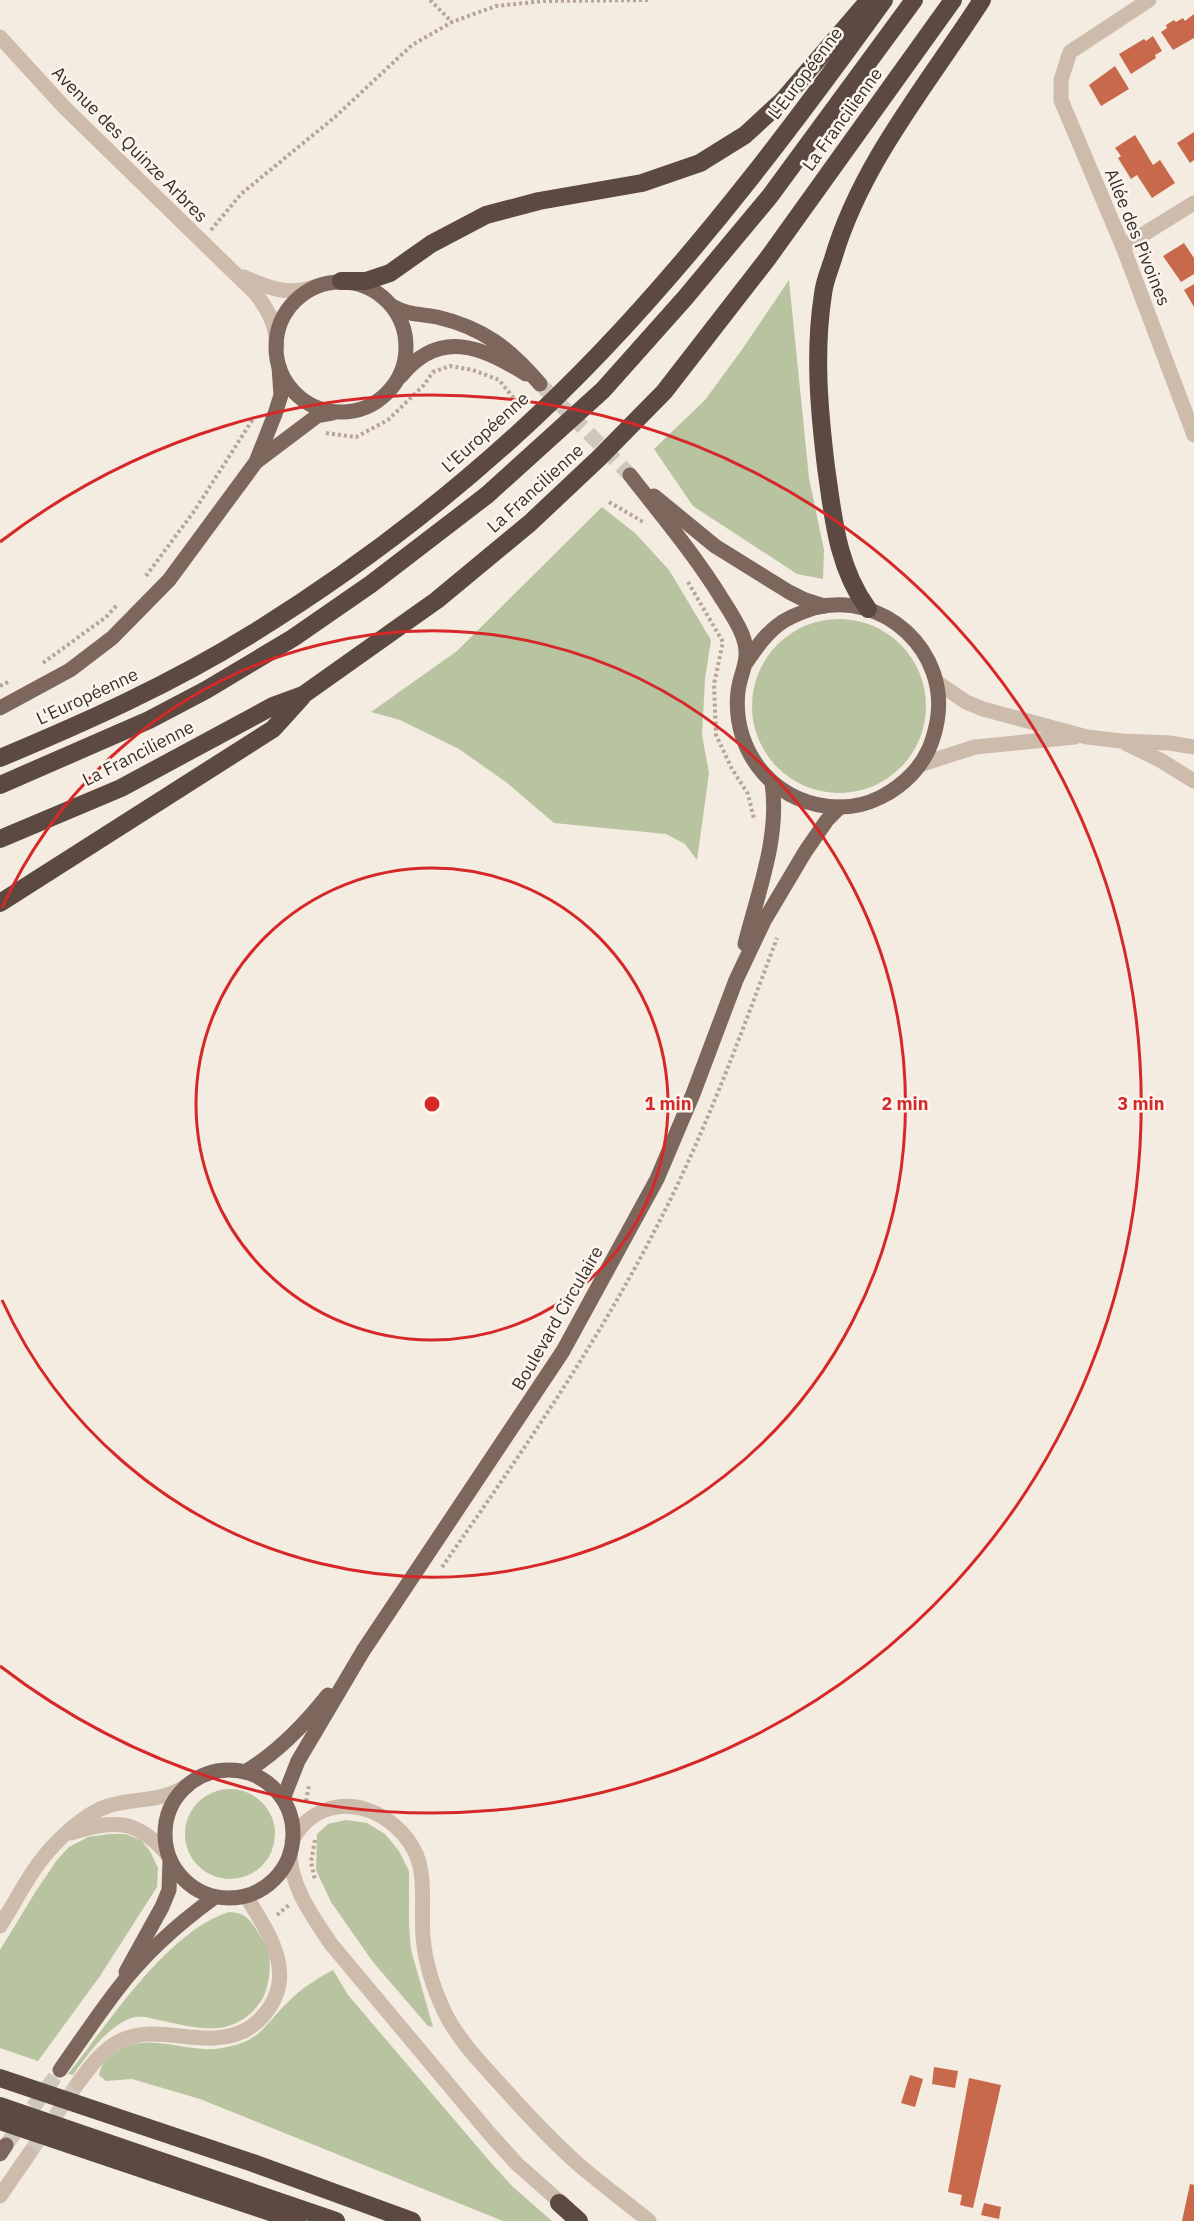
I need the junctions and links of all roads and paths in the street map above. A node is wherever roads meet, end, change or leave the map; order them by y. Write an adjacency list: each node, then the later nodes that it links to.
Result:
1 (430, 0): 9 (path)
2 (650, 0): 9 (path)
3 (869, 0): 15 (highway)
4 (884, 0): 44 (highway, L'Européenne)
5 (914, 0): 48 (highway, La Francilienne)
6 (953, 0): 39 (highway, La Francilienne)
7 (982, 0): 33 (highway)
8 (1149, 0): 13 (street, Allée des Pivoines)
9 (452, 22): 12 (path)
10 (0, 37): 12 (street, Avenue des Quinze Arbres)
11 (1194, 203): 13 (street)
12 (200, 242): 14 (street, Avenue des Quinze Arbres)
13 (1123, 247): 25 (street, Allée des Pivoines)
14 (236, 273): 16 (street, Avenue des Quinze Arbres); 18 (street, Avenue des Quinze Arbres)
15 (341, 281): 16 (main road); 17 (main road)
16 (320, 285): 18 (main road)
17 (392, 306): 20 (main road); 20 (main road)
18 (277, 347): 19 (main road)
19 (279, 367): 22 (main road); 23 (main road)
20 (397, 380): 22 (main road)
21 (522, 408): 24 (path)
22 (346, 412): 24 (main road)
23 (275, 414): 26 (main road); 30 (path)
24 (297, 431): 26 (main road)
25 (1194, 435)
26 (256, 462): 40 (main road)
27 (609, 502): 28 (path)
28 (649, 529)
29 (682, 572): 50 (path)
30 (139, 584)
31 (122, 600): 35 (path)
32 (824, 606): 33 (main road); 34 (main road); 34 (main road)
33 (868, 609): 37 (main road)
34 (746, 663): 47 (main road)
35 (36, 668)
36 (18, 677): 38 (path)
37 (938, 683): 41 (street); 45 (main road)
38 (0, 686)
39 (303, 695): 51 (highway, La Francilienne); 52 (highway)
40 (0, 708)
41 (1087, 737): 42 (street); 45 (street)
42 (1122, 741): 43 (street); 46 (street)
43 (1194, 747)
44 (0, 758)
45 (921, 764): 49 (main road)
46 (1194, 781)
47 (772, 783): 49 (main road); 50 (main road, Boulevard Circulaire)
48 (0, 785)
49 (840, 807): 53 (main road, Boulevard Circulaire)
50 (772, 837): 53 (main road, Boulevard Circulaire)
51 (0, 838)
52 (0, 903)
53 (736, 980): 54 (main road, Boulevard Circulaire)
54 (363, 1651): 55 (main road, Boulevard Circulaire); 58 (main road, Boulevard Circulaire)
55 (245, 1772): 57 (main road); 58 (main road)
56 (310, 1777): 59 (path)
57 (187, 1785): 60 (street); 62 (main road)
58 (283, 1799): 61 (main road)
59 (309, 1819): 61 (street); 63 (path); 82 (street)
60 (64, 1835): 62 (street); 66 (street)
61 (291, 1847): 63 (street); 64 (main road)
62 (169, 1858): 65 (main road); 68 (main road)
63 (302, 1895): 67 (path); 76 (street)
64 (246, 1896): 65 (main road); 67 (street)
65 (215, 1897): 68 (main road)
66 (0, 1926)
67 (271, 1940): 71 (street)
68 (118, 1988): 69 (main road)
69 (60, 2070)
70 (0, 2078): 79 (highway)
71 (78, 2083)
72 (0, 2106): 78 (highway)
73 (0, 2121): 77 (highway)
74 (29, 2154): 75 (street)
75 (0, 2196)
76 (559, 2203): 80 (highway); 81 (street)
77 (297, 2221)
78 (336, 2221)
79 (412, 2221)
80 (579, 2221)
81 (585, 2221)
82 (649, 2221)

